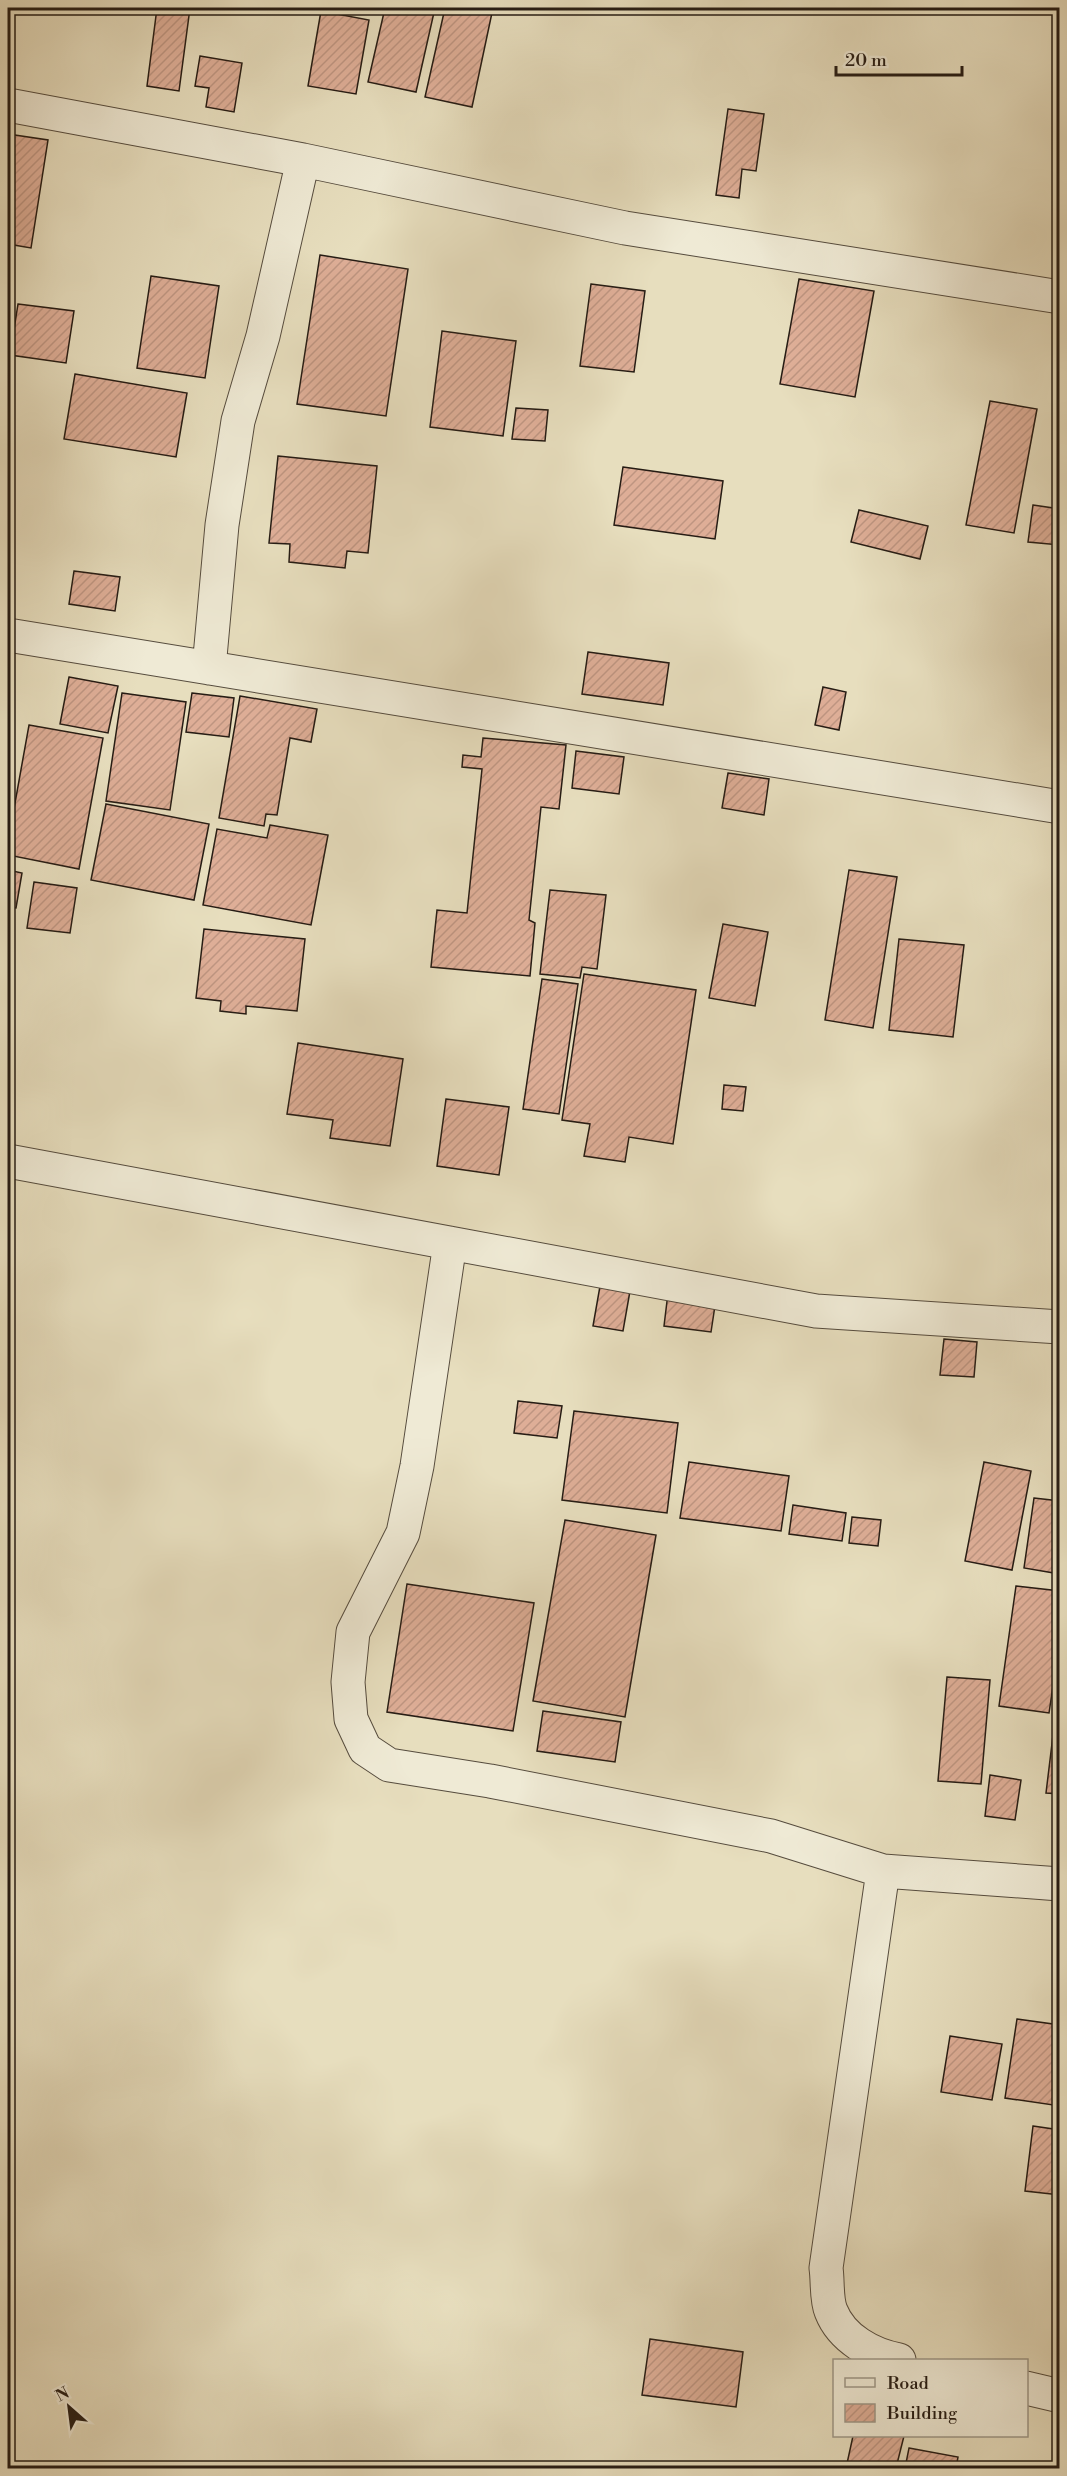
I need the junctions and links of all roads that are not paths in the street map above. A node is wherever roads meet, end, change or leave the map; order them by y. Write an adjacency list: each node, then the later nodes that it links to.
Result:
1 (8, 105): 2 (street)
2 (303, 160): 3 (street); 5 (street)
3 (1059, 297)
4 (8, 635): 5 (street)
5 (209, 668): 6 (street)
6 (1059, 807)
7 (8, 1161): 8 (street)
8 (450, 1243): 9 (street); 10 (street)
9 (1059, 1327)
10 (883, 1871): 11 (street); 12 (street)
11 (1059, 1884)
12 (890, 2359)
13 (1028, 2388): 14 (street)
14 (1059, 2396)

